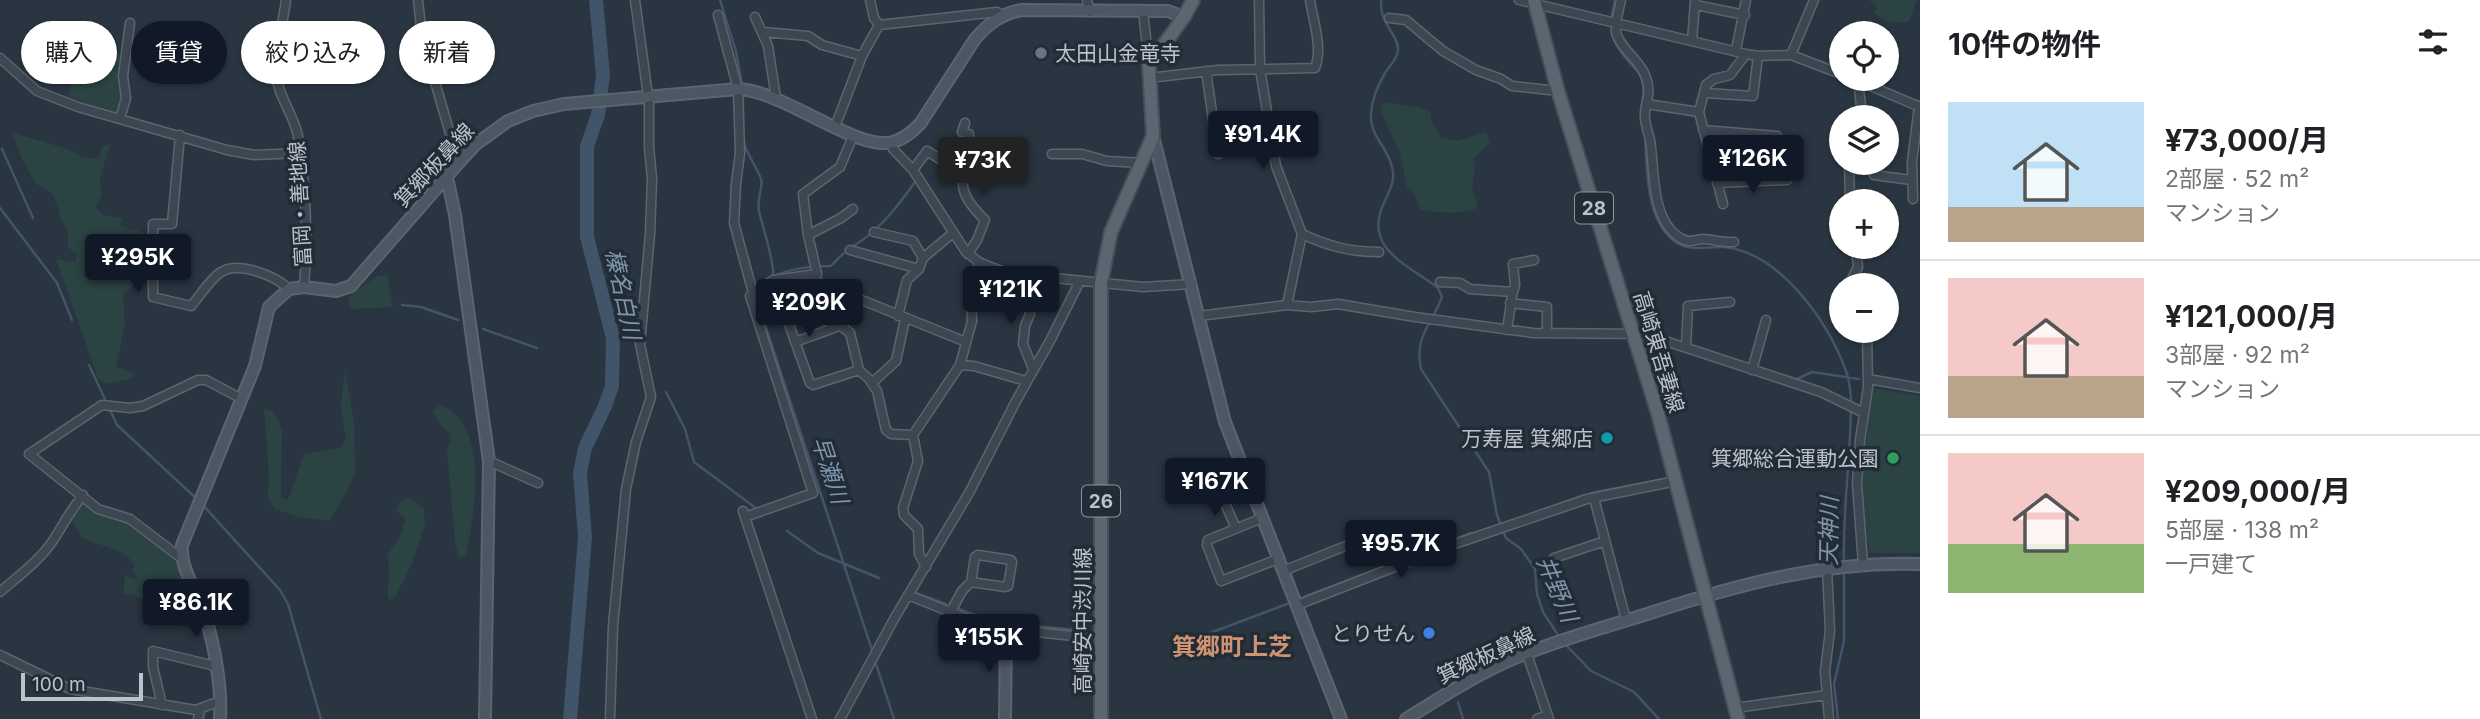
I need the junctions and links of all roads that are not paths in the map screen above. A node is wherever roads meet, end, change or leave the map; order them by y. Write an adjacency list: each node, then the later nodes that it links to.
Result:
1 (286, 0): 55 (street, 富岡・善地線)
2 (418, 0): 58 (street)
3 (635, 0): 41 (street)
4 (870, 0): 24 (street)
5 (1193, 0): 20 (main road)
6 (1259, 0): 33 (street)
7 (1310, 0): 33 (street)
8 (1519, 0): 12 (street)
9 (1621, 0): 23 (street)
10 (1746, 0): 18 (street)
11 (1814, 0): 29 (street)
12 (1534, 2): 23 (street); 39 (main road, 高崎東吾妻線 / 28)
13 (1695, 2): 18 (street); 26 (street)
14 (1089, 6): 15 (main road); 17 (main road)
15 (1143, 11): 20 (main road); 35 (street)
16 (718, 15): 37 (street)
17 (1002, 15): 24 (street); 54 (main road)
18 (1745, 15): 27 (street)
19 (755, 17): 25 (street)
20 (1184, 17): 35 (main road)
21 (1390, 18): 39 (street)
22 (130, 23): 46 (street)
23 (1616, 24): 26 (street); 43 (street)
24 (879, 25): 30 (street)
25 (764, 32): 30 (street); 42 (street)
26 (1692, 41): 27 (street)
27 (1736, 50): 28 (street)
28 (1746, 54): 31 (street); 40 (street)
29 (1791, 55): 31 (street); 34 (street)
30 (862, 56): 48 (street)
31 (1758, 56): 40 (street)
32 (0, 58): 46 (street)
33 (1261, 69): 36 (street); 73 (street)
34 (1829, 69)
35 (1149, 71): 36 (street); 52 (main road, 高崎安中渋川線 / 26)
36 (1206, 71): 57 (street)
37 (738, 89): 41 (main road, 箕郷板鼻線); 42 (main road, 箕郷板鼻線); 93 (street)
38 (1883, 91): 44 (street)
39 (1558, 92): 103 (main road, 高崎東吾妻線 / 28)
40 (1705, 93): 45 (street)
41 (645, 96): 58 (main road, 箕郷板鼻線); 158 (street)
42 (776, 98): 48 (main road, 箕郷板鼻線)
43 (1647, 104): 45 (street); 75 (street)
44 (1919, 106): 60 (street)
45 (1699, 112): 49 (street)
46 (120, 119): 50 (street)
47 (965, 123): 62 (street)
48 (835, 127): 51 (main road, 箕郷板鼻線)
49 (1703, 130): 53 (street); 67 (street)
50 (180, 135): 55 (street); 91 (street)
51 (853, 136): 54 (main road, 箕郷板鼻線); 74 (street)
52 (1153, 136): 59 (main road, 高崎安中渋川線 / 26); 89 (main road)
53 (1777, 136)
54 (891, 143): 61 (street)
55 (300, 153): 90 (street, 富岡・善地線)
56 (1052, 154): 59 (street)
57 (1218, 154)
58 (463, 158): 64 (main road, 箕郷板鼻線)
59 (1141, 163): 88 (main road, 高崎安中渋川線 / 26)
60 (1916, 163): 66 (street)
61 (913, 170): 62 (street); 72 (street)
62 (962, 173): 78 (street)
63 (1874, 175): 66 (street)
64 (445, 178): 90 (main road, 箕郷板鼻線); 119 (main road)
65 (1787, 180): 67 (street)
66 (1911, 180): 68 (street)
67 (1717, 183): 69 (street)
68 (1913, 199)
69 (1723, 204)
70 (853, 209): 74 (street)
71 (874, 232): 79 (street)
72 (953, 233): 78 (street); 79 (street)
73 (1301, 234): 77 (street); 96 (street)
74 (808, 235): 84 (street)
75 (1734, 242)
76 (850, 250): 82 (street)
77 (1379, 252)
78 (968, 254): 81 (street)
79 (923, 258): 82 (street)
80 (1534, 260): 92 (street)
81 (979, 262): 83 (street); 105 (street)
82 (919, 269): 98 (street)
83 (1024, 275): 86 (street); 109 (street)
84 (817, 278): 85 (street); 98 (street); 100 (street)
85 (773, 280): 93 (street); 104 (street)
86 (1080, 281): 88 (street); 109 (street)
87 (1440, 282): 92 (street)
88 (1101, 283): 89 (street); 145 (main road, 高崎安中渋川線 / 26)
89 (1192, 285): 97 (main road)
90 (304, 287): 91 (main road, 箕郷板鼻線)
91 (289, 289): 116 (main road)
92 (1513, 292): 95 (street)
93 (752, 293): 159 (street)
94 (1730, 302): 107 (street)
95 (1510, 303): 101 (street); 102 (street)
96 (1287, 305): 97 (street); 101 (street)
97 (1199, 316): 125 (main road)
98 (902, 318): 105 (street); 114 (street)
99 (1766, 320): 111 (street)
100 (837, 325): 104 (street); 110 (street)
101 (1507, 330): 102 (street)
102 (1547, 333): 103 (street)
103 (1633, 333): 107 (street); 120 (main road, 高崎東吾妻線 / 28)
104 (795, 342): 110 (street)
105 (966, 342): 108 (street)
106 (1867, 343): 112 (street)
107 (1686, 346): 111 (street)
108 (960, 365): 113 (street); 118 (street)
109 (1033, 369): 113 (street)
110 (859, 370): 114 (street)
111 (1752, 370): 117 (street)
112 (1868, 379): 115 (street); 117 (street)
113 (1026, 381): 134 (street)
114 (872, 383): 118 (street)
115 (1920, 388)
116 (242, 400): 122 (street); 129 (main road)
117 (1860, 411): 133 (street)
118 (913, 435): 134 (street)
119 (489, 461): 121 (street); 157 (main road)
120 (1676, 481): 124 (street); 139 (main road, 高崎東吾妻線 / 28)
121 (538, 483)
122 (83, 495): 129 (street); 138 (street)
123 (1221, 495): 126 (street)
124 (1594, 498): 128 (street); 141 (street)
125 (1262, 518): 126 (street); 131 (main road)
126 (1236, 528): 131 (street)
127 (1358, 541): 136 (street)
128 (1605, 541): 130 (street); 143 (street)
129 (181, 558): 148 (main road)
130 (1554, 558)
131 (1278, 559): 136 (main road)
132 (1920, 564): 133 (main road, 箕郷板鼻線)
133 (1860, 565): 135 (main road, 箕郷板鼻線)
134 (926, 567): 140 (street)
135 (1830, 568): 139 (main road, 箕郷板鼻線); 149 (street)
136 (1283, 570): 141 (main road)
137 (971, 582): 137 (street); 142 (street)
138 (0, 592)
139 (1706, 594): 143 (main road, 箕郷板鼻線); 153 (main road, 高崎東吾妻線 / 28)
140 (908, 595): 142 (street); 160 (street)
141 (1297, 605): 163 (main road)
142 (950, 613): 144 (street)
143 (1626, 620): 146 (main road, 箕郷板鼻線)
144 (1006, 629): 145 (street); 161 (main road)
145 (1102, 639): 162 (main road, 高崎安中渋川線 / 26)
146 (1527, 654): 154 (street); 164 (main road, 箕郷板鼻線)
147 (0, 655): 151 (street)
148 (215, 666): 150 (main road); 151 (street)
149 (1827, 695): 153 (street); 166 (street)
150 (220, 701): 152 (street); 156 (main road)
151 (162, 705): 152 (street)
152 (201, 709): 155 (street)
153 (1736, 713)
154 (1548, 717): 165 (street)
155 (198, 719)
156 (220, 719)
157 (485, 719)
158 (610, 719)
159 (812, 719)
160 (840, 719)
161 (1005, 719)
162 (1101, 719)
163 (1341, 719)
164 (1406, 719)
165 (1537, 719)
166 (1829, 719)

